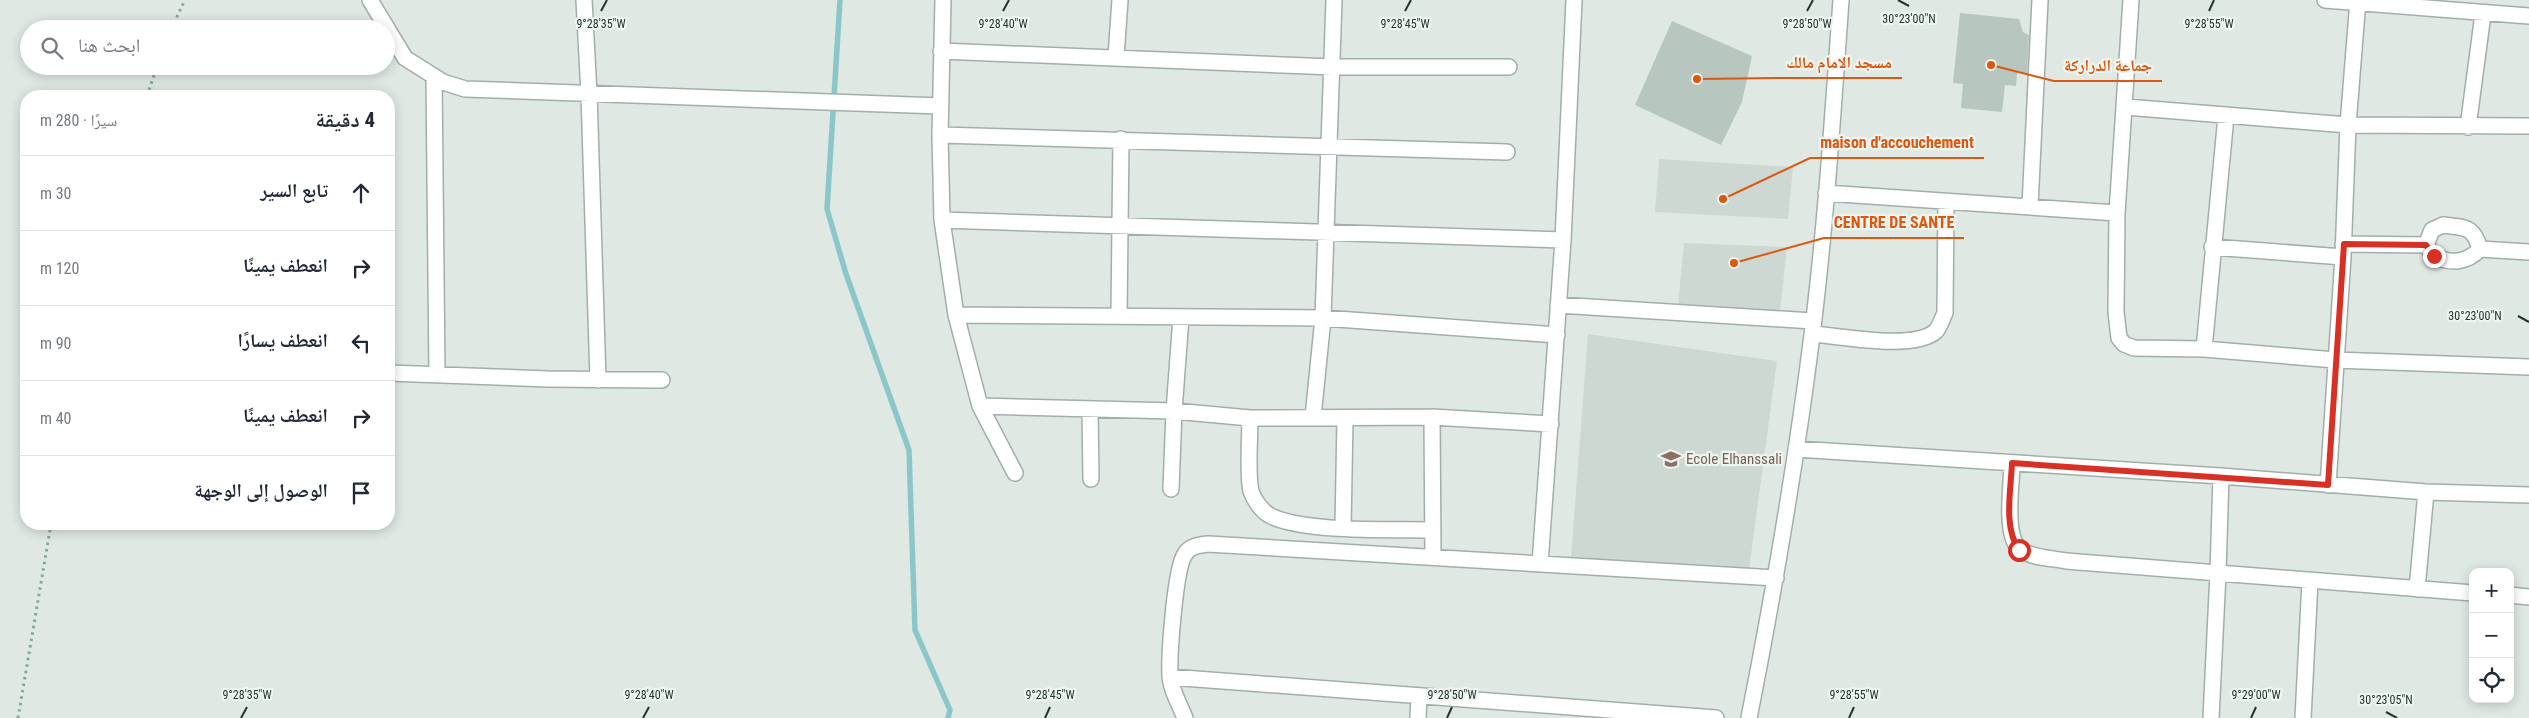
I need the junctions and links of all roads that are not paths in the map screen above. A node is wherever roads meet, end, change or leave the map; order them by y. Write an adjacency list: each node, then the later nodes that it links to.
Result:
1 (370, 0): 14 (street)
2 (584, 0): 21 (street)
3 (943, 0): 16 (street)
4 (1120, 0): 17 (street)
5 (1334, 0): 18 (street)
6 (1574, 0): 39 (street)
7 (1841, 0): 32 (street)
8 (2040, 0): 34 (street)
9 (2131, 0): 23 (street)
10 (2325, 0): 11 (street)
11 (2358, 1): 12 (street); 25 (street)
12 (2483, 14): 13 (street); 27 (street)
13 (2529, 16)
14 (382, 20)
15 (395, 43): 20 (street)
16 (941, 51): 17 (street); 22 (street)
17 (1116, 57): 18 (street)
18 (1333, 67): 19 (street); 30 (street)
19 (1509, 67)
20 (434, 76): 21 (street); 56 (street)
21 (589, 94): 22 (street); 57 (street)
22 (940, 106): 28 (street)
23 (2126, 107): 24 (street); 35 (street)
24 (2226, 116): 25 (street); 41 (street)
25 (2348, 124): 27 (street); 43 (street)
26 (2529, 126): 27 (street)
27 (2468, 127)
28 (940, 135): 29 (street); 36 (street)
29 (1121, 139): 30 (street); 37 (street)
30 (1329, 146): 31 (street); 38 (street)
31 (1507, 152)
32 (1826, 193): 33 (street); 50 (street)
33 (1946, 202): 34 (street); 50 (street)
34 (2030, 206): 35 (street)
35 (2117, 213): 52 (street)
36 (942, 220): 37 (street); 46 (street)
37 (1121, 225): 38 (street); 47 (street)
38 (1325, 232): 39 (street); 49 (street)
39 (1563, 240): 45 (street)
40 (2426, 245): 42 (street); 42 (street); 43 (street)
41 (2212, 247): 43 (street); 52 (street)
42 (2480, 249): 44 (street)
43 (2343, 251): 53 (street)
44 (2529, 252)
45 (1558, 305): 50 (street); 51 (street)
46 (956, 315): 47 (street); 59 (street)
47 (1119, 315): 48 (street)
48 (1181, 317): 49 (street); 61 (street)
49 (1323, 318): 51 (street); 62 (street)
50 (1813, 327): 67 (street)
51 (1557, 335): 66 (street)
52 (2204, 349): 53 (street)
53 (2335, 360): 54 (street); 72 (street)
54 (2529, 367)
55 (395, 373): 56 (street)
56 (437, 375): 57 (street)
57 (598, 380): 58 (street)
58 (662, 380)
59 (980, 406): 60 (street); 69 (street)
60 (1090, 409): 61 (street); 71 (street)
61 (1174, 411): 64 (street); 73 (street)
62 (1313, 417): 64 (street); 65 (street)
63 (1432, 417): 65 (street); 66 (street); 77 (street)
64 (1250, 418): 76 (street)
65 (1345, 419): 76 (street)
66 (1551, 424): 79 (street)
67 (1796, 449): 68 (street); 81 (street)
68 (2012, 463): 70 (street); 80 (street)
69 (1015, 473)
70 (2221, 476): 72 (street); 80 (street)
71 (1091, 479)
72 (2328, 485): 74 (street)
73 (1171, 489)
74 (2426, 492): 75 (street); 83 (street)
75 (2529, 495)
76 (1344, 528): 77 (street)
77 (1433, 530): 78 (street)
78 (1433, 558): 79 (street); 87 (street)
79 (1540, 564): 81 (street)
80 (2218, 573): 82 (street); 93 (street)
81 (1776, 578): 92 (street)
82 (2310, 581): 83 (street); 94 (street)
83 (2417, 589): 84 (street)
84 (2469, 593)
85 (2514, 596): 86 (street)
86 (2529, 597)
87 (1170, 677): 88 (street); 89 (street)
88 (1419, 696): 90 (street); 91 (street)
89 (1185, 718)
90 (1418, 718)
91 (1716, 718)
92 (1749, 718)
93 (2211, 718)
94 (2303, 718)

